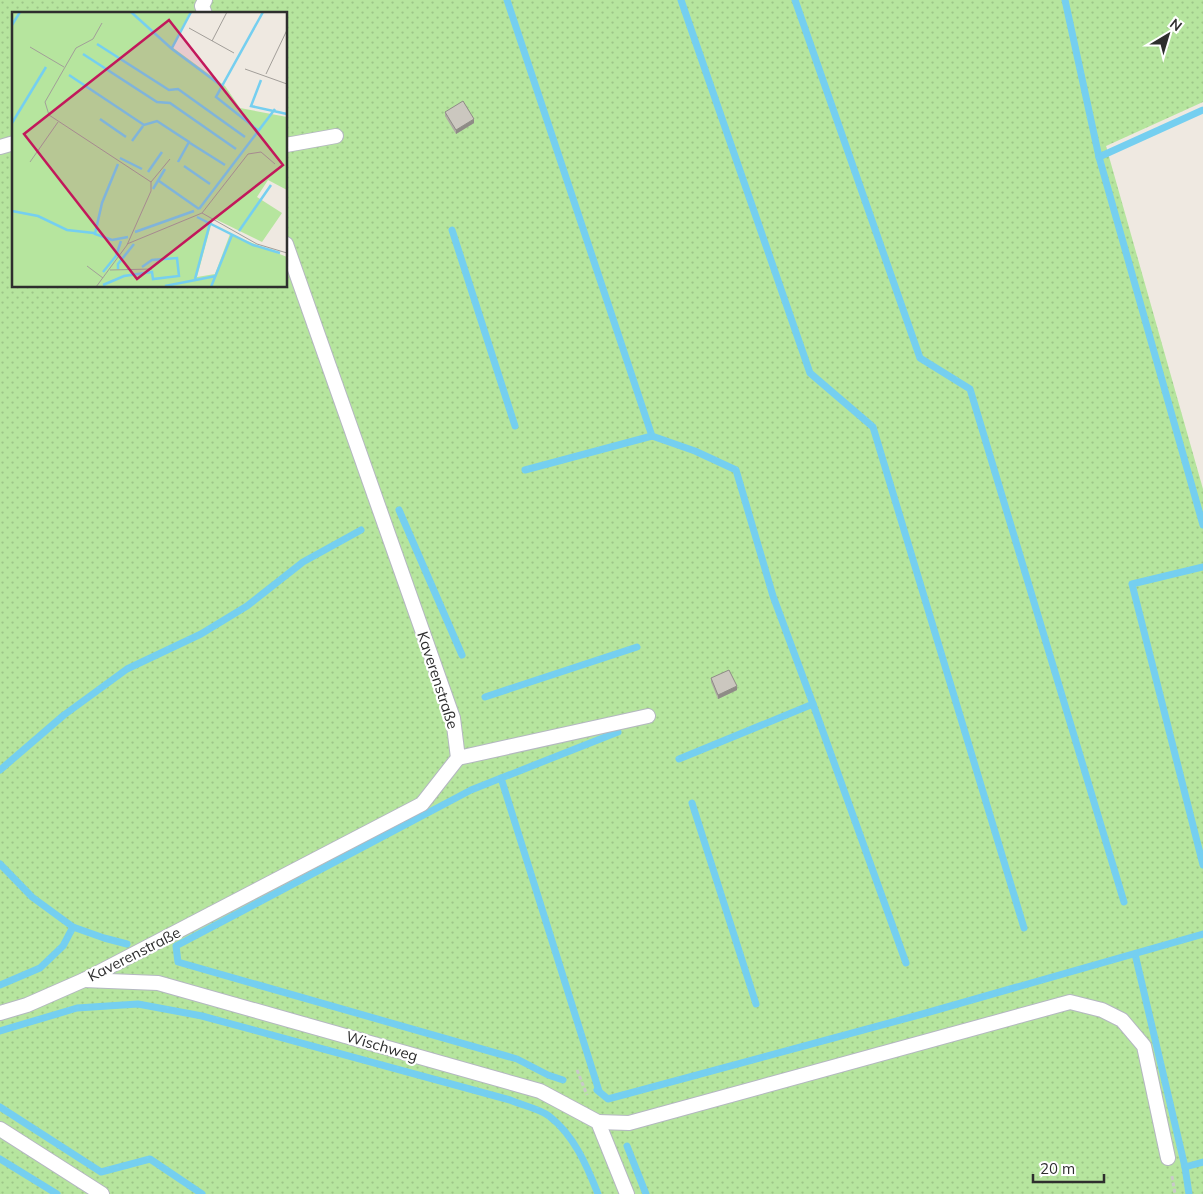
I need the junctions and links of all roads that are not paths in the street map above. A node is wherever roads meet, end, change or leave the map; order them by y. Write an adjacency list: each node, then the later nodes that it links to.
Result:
1 (204, 0): 2 (lane)
2 (204, 12)
3 (336, 136): 4 (lane)
4 (288, 145)
5 (288, 250): 7 (lane, Kaverenstraße)
6 (648, 716): 7 (lane)
7 (458, 758): 8 (lane, Kaverenstraße)
8 (84, 980): 9 (lane, Kaverenstraße); 10 (lane, Wischweg)
9 (0, 1013)
10 (598, 1122): 12 (lane); 14 (lane)
11 (0, 1129): 13 (lane)
12 (1168, 1158)
13 (102, 1194)
14 (627, 1194)

